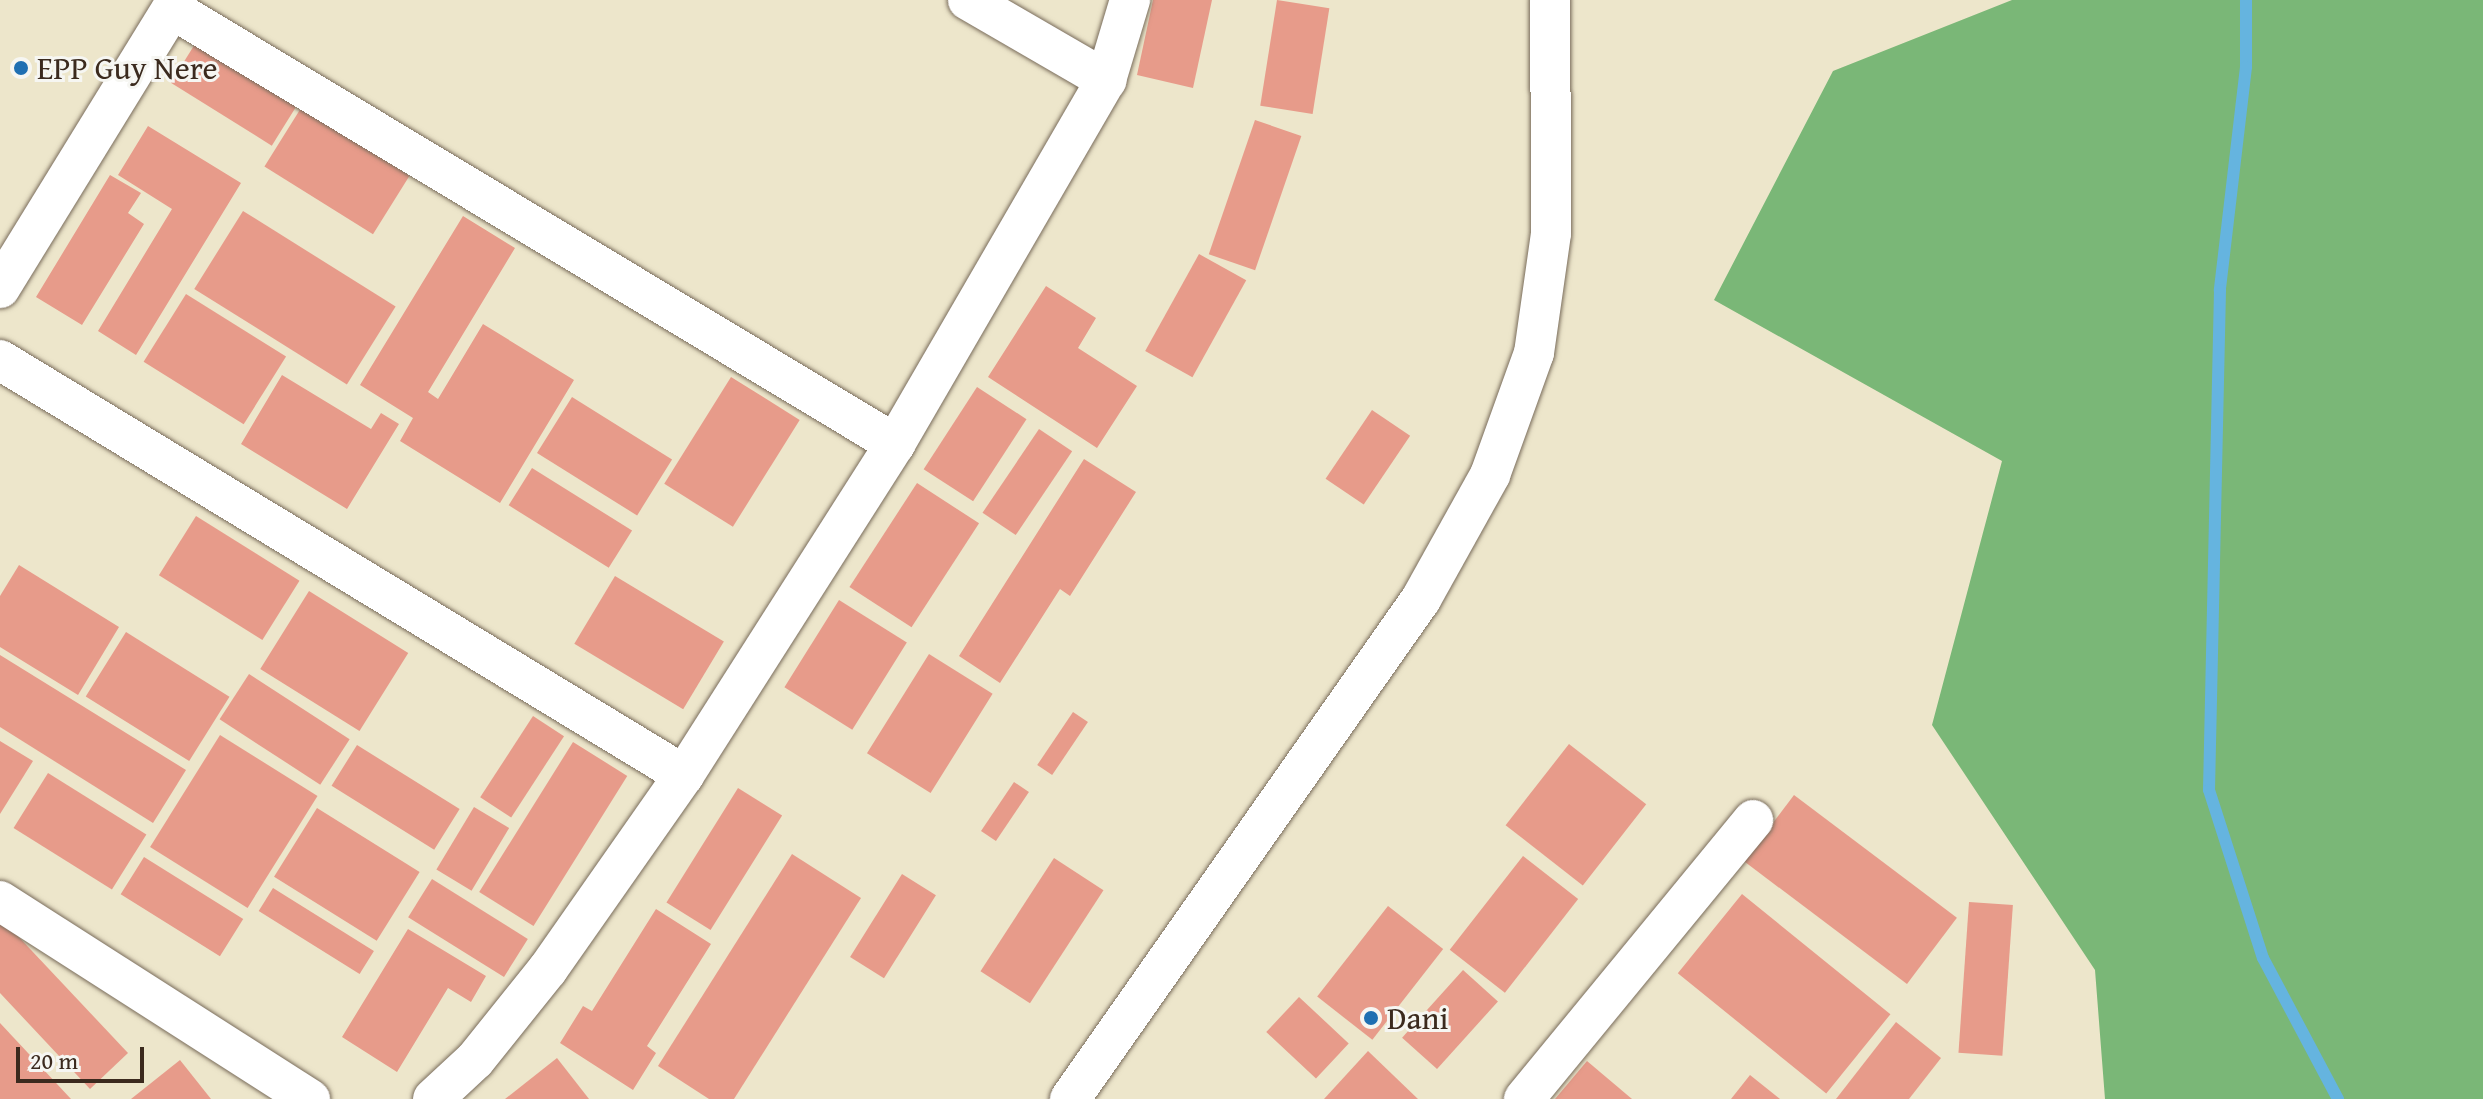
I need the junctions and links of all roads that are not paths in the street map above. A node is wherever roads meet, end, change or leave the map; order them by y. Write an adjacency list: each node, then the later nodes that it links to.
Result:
1 (968, 0): 5 (street)
2 (1130, 0): 5 (street)
3 (1550, 0): 14 (street)
4 (175, 4): 6 (street); 8 (street)
5 (1106, 80): 8 (street)
6 (0, 288)
7 (0, 360): 9 (street)
8 (895, 444): 9 (street)
9 (684, 775): 13 (street)
10 (1753, 820): 15 (street)
11 (0, 901): 12 (street)
12 (310, 1099)
13 (433, 1099)
14 (1070, 1099)
15 (1524, 1099)

